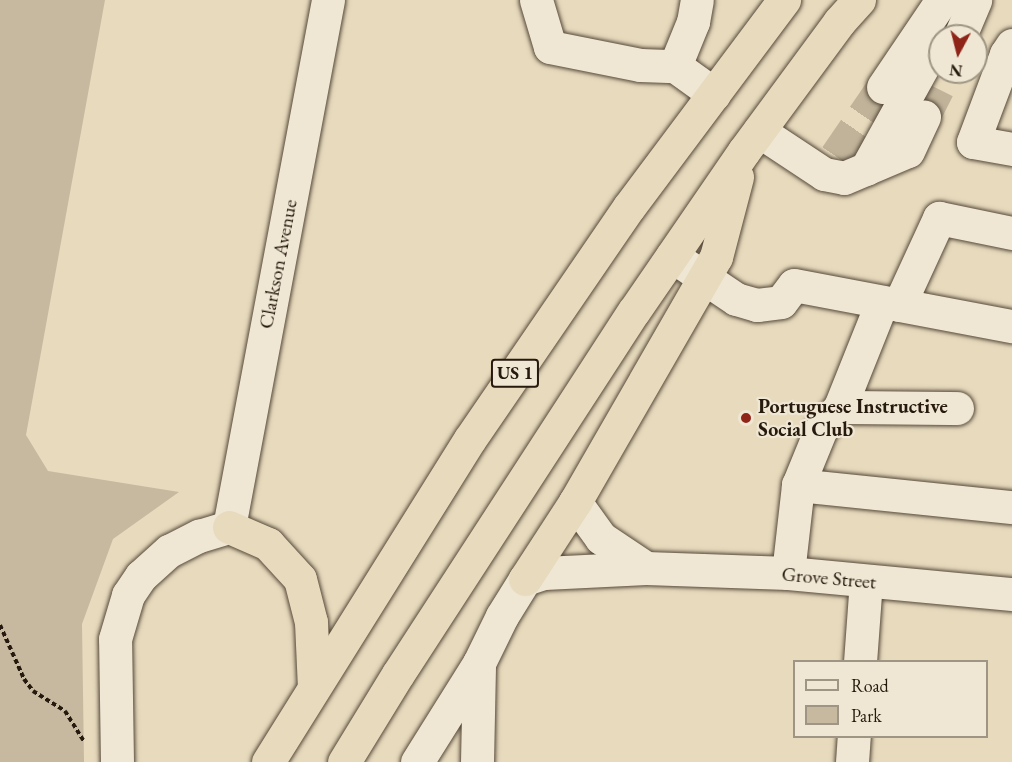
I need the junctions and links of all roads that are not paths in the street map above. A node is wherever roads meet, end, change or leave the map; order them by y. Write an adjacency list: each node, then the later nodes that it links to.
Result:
1 (328, 0): 30 (street, Clarkson Avenue)
2 (536, 0): 11 (street)
3 (697, 0): 11 (street)
4 (784, 0): 16 (highway, US 1)
5 (859, 0): 17 (highway)
6 (942, 0): 8 (street)
7 (975, 0): 9 (street)
8 (940, 24)
9 (961, 24)
10 (1010, 52): 18 (street)
11 (675, 66): 16 (street)
12 (928, 68): 15 (street)
13 (928, 77): 19 (street)
14 (930, 84): 19 (street)
15 (883, 87)
16 (714, 94): 38 (highway, US 1)
17 (752, 141): 19 (street); 21 (highway); 22 (highway)
18 (1012, 149)
19 (866, 169)
20 (1012, 233): 23 (street)
21 (672, 256): 22 (street); 42 (highway)
22 (704, 278): 23 (street); 28 (highway)
23 (890, 303): 24 (street); 25 (street)
24 (1012, 326)
25 (840, 407): 26 (street); 27 (street)
26 (957, 408)
27 (798, 485): 29 (street); 32 (street)
28 (575, 502): 31 (street); 33 (highway)
29 (1012, 507)
30 (229, 527): 38 (highway); 40 (street)
31 (646, 568): 32 (street, Grove Street); 33 (street, Grove Street)
32 (788, 573): 34 (street, Grove Street)
33 (525, 579): 37 (street)
34 (866, 581): 35 (street, Grove Street); 36 (street)
35 (1012, 594)
36 (860, 660)
37 (479, 663): 43 (street); 44 (street)
38 (314, 687): 41 (highway, US 1)
39 (854, 738): 45 (street)
40 (117, 762)
41 (268, 762)
42 (344, 762)
43 (417, 762)
44 (477, 762)
45 (852, 762)

